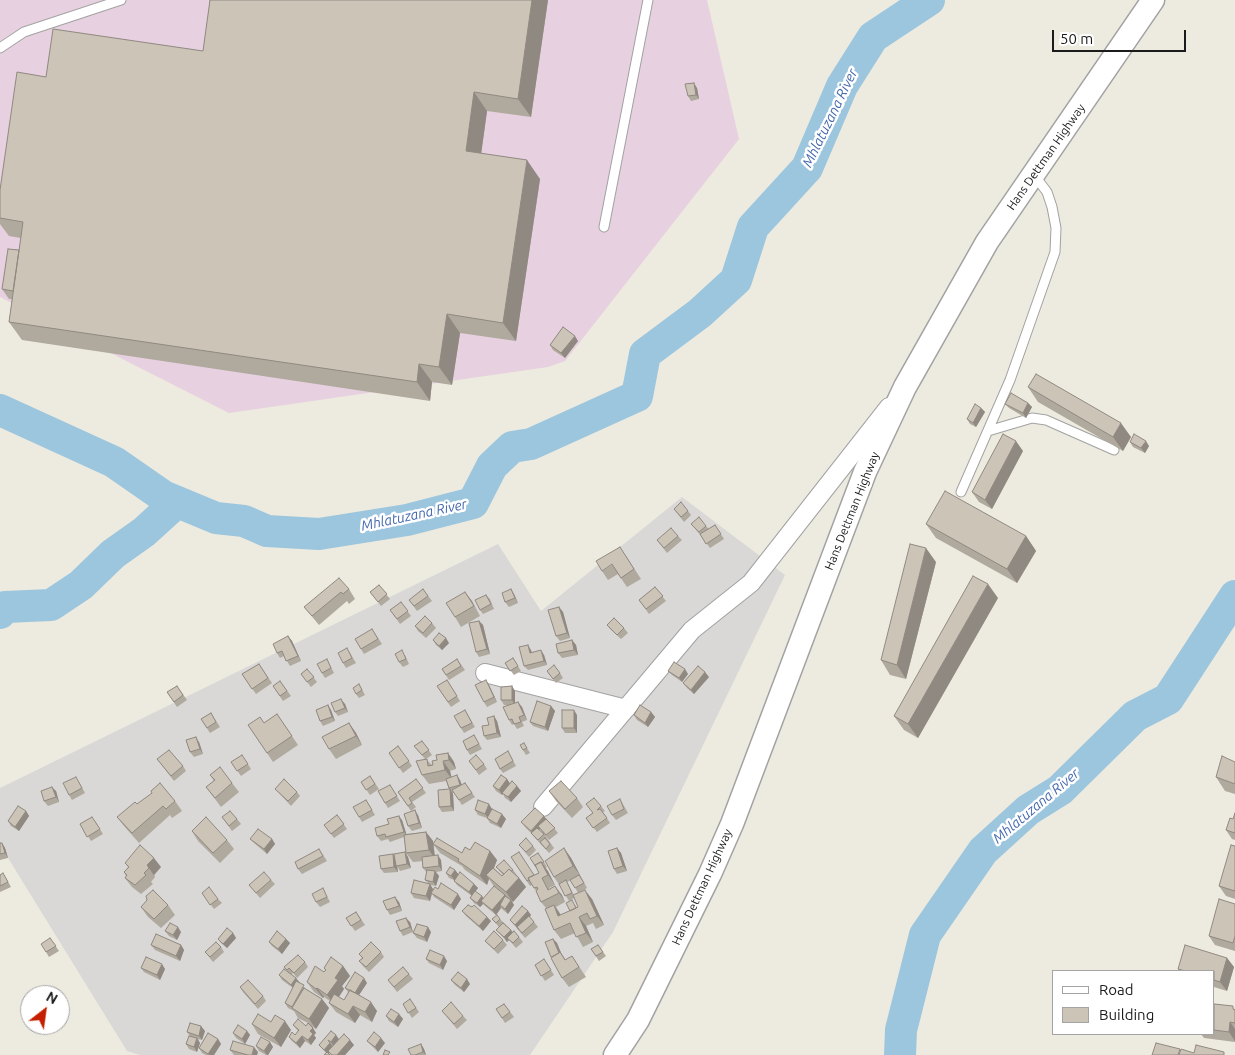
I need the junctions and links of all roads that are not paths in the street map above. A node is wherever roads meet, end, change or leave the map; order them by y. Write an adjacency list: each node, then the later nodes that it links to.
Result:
1 (121, 0): 4 (lane)
2 (648, 0): 6 (lane)
3 (1153, 0): 5 (street, Hans Dettman Highway)
4 (0, 48)
5 (1034, 174): 7 (street, Hans Dettman Highway); 8 (lane)
6 (604, 227)
7 (905, 386): 12 (street); 14 (street, Hans Dettman Highway)
8 (988, 431): 9 (lane); 10 (lane)
9 (1114, 450)
10 (961, 492)
11 (485, 673): 12 (street)
12 (626, 709): 13 (street)
13 (543, 807)
14 (615, 1055)

